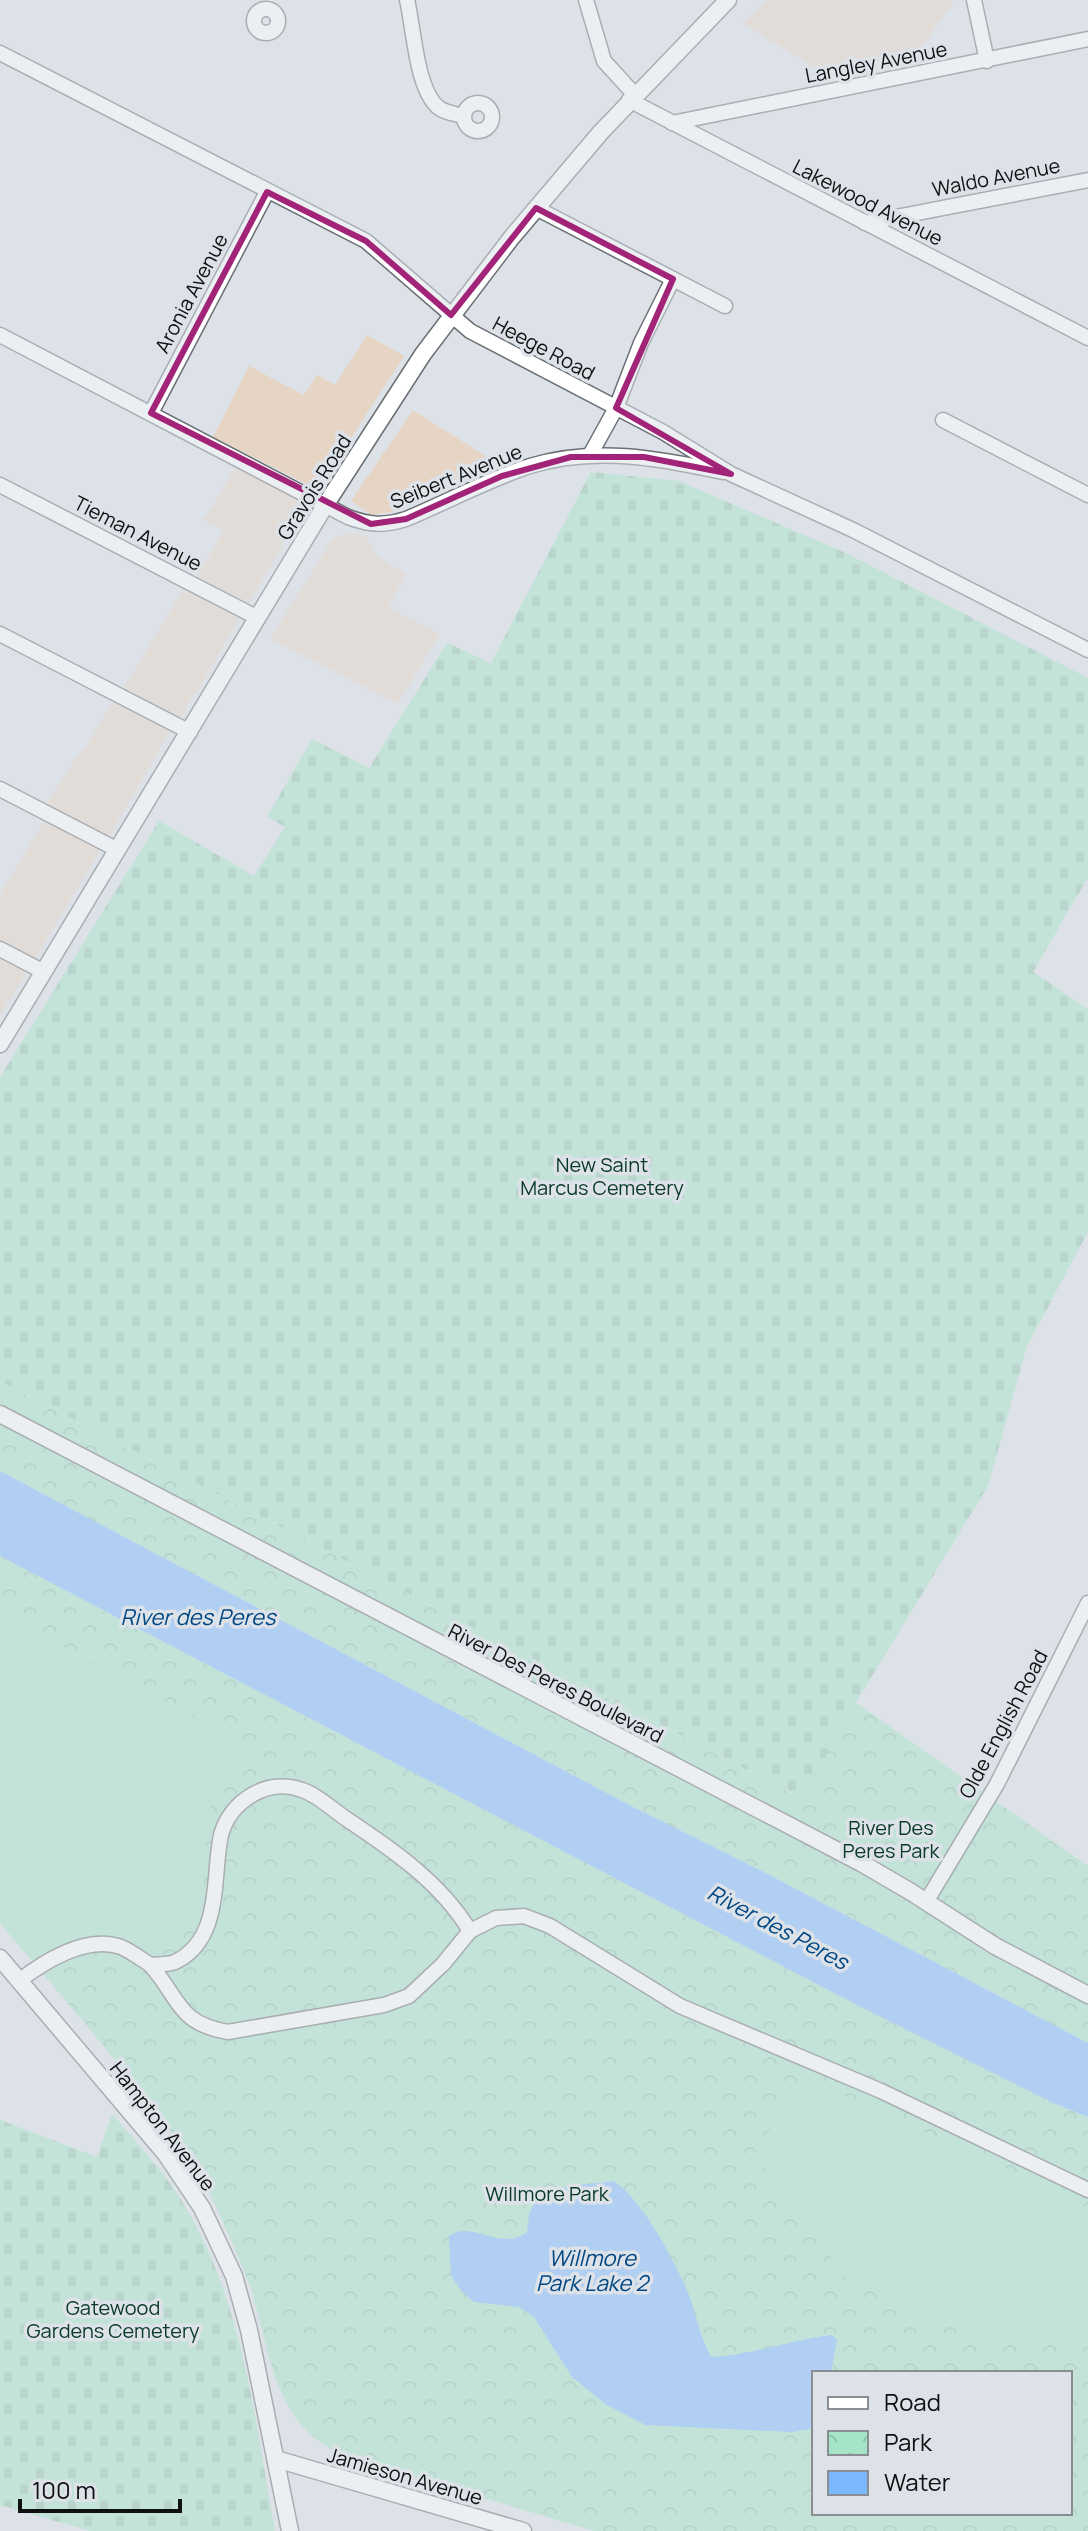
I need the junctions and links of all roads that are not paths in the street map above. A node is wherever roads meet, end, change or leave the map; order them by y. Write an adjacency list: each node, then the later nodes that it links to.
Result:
1 (407, 0): 9 (street)
2 (586, 0): 8 (street, Lakewood Avenue)
3 (728, 0): 8 (main road, Gravois Road)
4 (974, 0): 7 (street)
5 (1088, 39): 7 (street, Langley Avenue)
6 (0, 53): 12 (street, Heege Road)
7 (987, 61): 10 (street, Langley Avenue)
8 (632, 97): 10 (street, Lakewood Avenue); 13 (main road, Gravois Road)
9 (463, 116)
10 (672, 123): 14 (street, Lakewood Avenue)
11 (1088, 180): 14 (street, Waldo Avenue)
12 (267, 192): 17 (street, Heege Road); 23 (street, Aronia Avenue)
13 (536, 208): 15 (street); 17 (main road, Gravois Road)
14 (865, 223): 19 (street, Lakewood Avenue)
15 (673, 279): 16 (street); 22 (street)
16 (725, 306)
17 (451, 315): 22 (street, Heege Road); 29 (main road, Gravois Road)
18 (1088, 323): 19 (street)
19 (1067, 327): 21 (street, Lakewood Avenue)
20 (0, 335): 23 (street, Seibert Avenue)
21 (1088, 338)
22 (616, 408): 25 (street); 26 (street, Heege Road)
23 (151, 413): 29 (street, Seibert Avenue)
24 (943, 420): 28 (street)
25 (590, 455): 26 (street, Seibert Avenue); 29 (street, Seibert Avenue)
26 (731, 474): 32 (street, Heege Road)
27 (0, 485): 30 (street, Tieman Avenue)
28 (1088, 495)
29 (326, 504): 30 (main road, Gravois Road)
30 (258, 618): 33 (main road, Gravois Road)
31 (0, 634): 33 (street)
32 (1088, 650)
33 (190, 732): 35 (main road, Gravois Road)
34 (0, 789): 35 (street)
35 (118, 850): 37 (main road, Gravois Road)
36 (0, 949): 37 (street)
37 (44, 972): 38 (main road, Gravois Road)
38 (0, 1044)
39 (0, 1414): 41 (main road, River Des Peres Boulevard)
40 (1088, 1603): 41 (street, Olde English Road)
41 (926, 1902): 46 (main road, River Des Peres Boulevard)
42 (470, 1931): 44 (street); 44 (street); 47 (street)
43 (0, 1959): 45 (main road, Hampton Avenue)
44 (151, 1965): 45 (street)
45 (19, 1981): 48 (main road, Hampton Avenue)
46 (1088, 1995)
47 (1088, 2190)
48 (276, 2459): 49 (main road, Hampton Avenue); 50 (main road, Jamieson Avenue)
49 (290, 2531)
50 (523, 2531)

